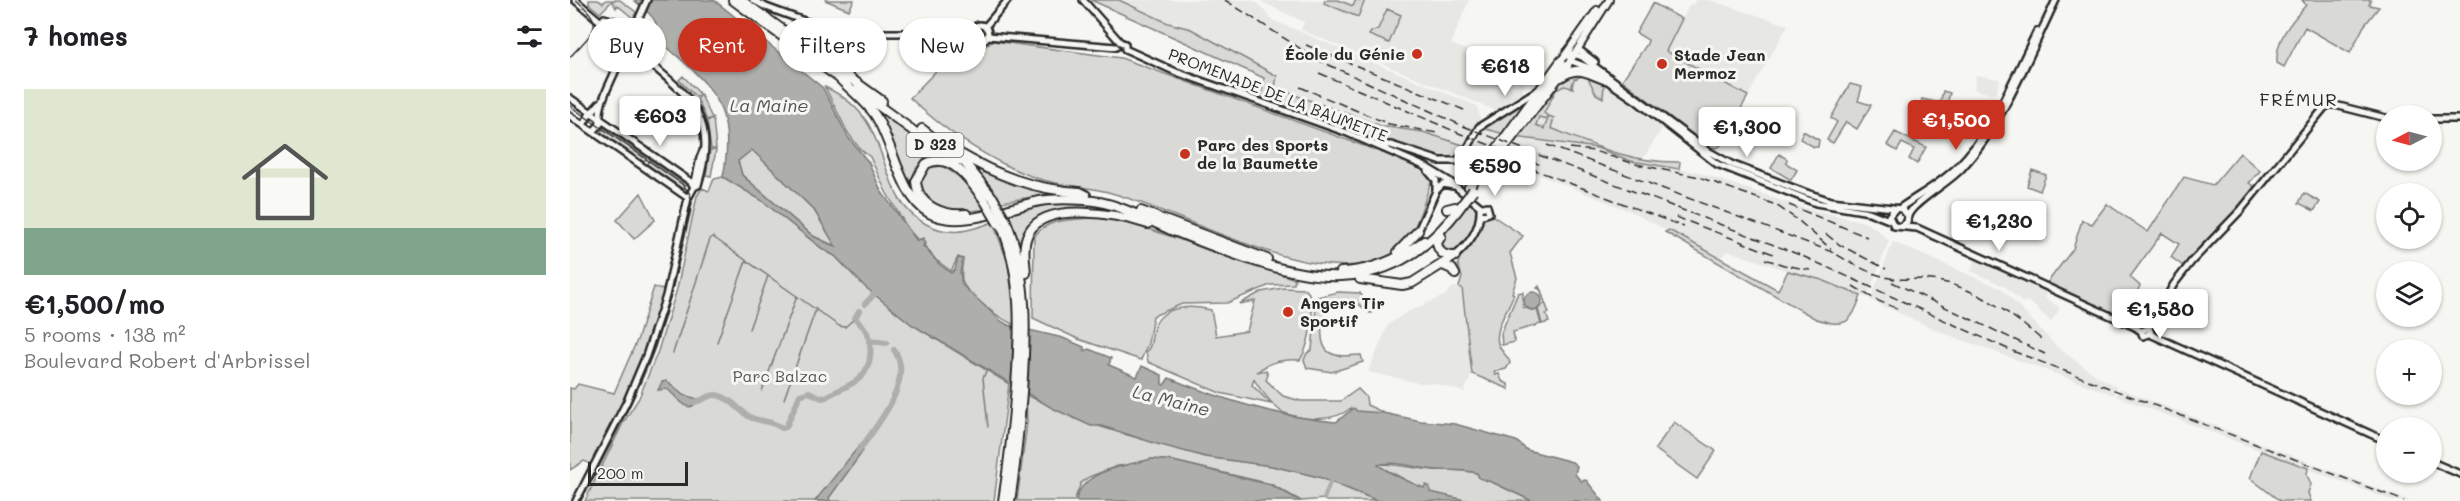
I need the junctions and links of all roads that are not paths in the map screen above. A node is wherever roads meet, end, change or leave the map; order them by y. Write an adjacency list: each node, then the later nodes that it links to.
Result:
1 (575, 0): 13 (street)
2 (647, 0): 14 (street)
3 (727, 0): 12 (highway)
4 (733, 0): 12 (highway, D 323)
5 (741, 0): 11 (highway, D 323)
6 (748, 0): 11 (highway)
7 (1008, 0): 15 (street)
8 (1083, 0): 19 (street)
9 (1607, 0): 18 (main road)
10 (2054, 0): 47 (street); 48 (street)
11 (756, 4): 16 (street); 38 (highway, D 323)
12 (747, 12): 25 (highway, D 323)
13 (596, 18)
14 (639, 18)
15 (987, 31): 17 (street, PROMENADE DE LA BAUMETTE); 19 (street, PROMENADE DE LA BAUMETTE)
16 (899, 34)
17 (986, 34)
18 (1579, 40): 20 (main road); 21 (main road)
19 (1118, 45): 39 (street, PROMENADE DE LA BAUMETTE)
20 (1577, 51): 21 (street); 22 (main road); 47 (street)
21 (1567, 52): 22 (main road)
22 (1568, 62): 26 (street); 27 (highway); 39 (street); 42 (highway)
23 (615, 72): 29 (street, bridge)
24 (661, 72): 41 (street)
25 (837, 76): 45 (highway, D 323); 53 (highway)
26 (1604, 79): 27 (highway); 49 (street)
27 (1555, 81): 42 (highway)
28 (570, 98): 30 (street)
29 (603, 99): 30 (street); 33 (street)
30 (591, 113): 33 (street); 36 (street)
31 (2376, 115): 62 (street)
32 (570, 116): 36 (street)
33 (600, 119): 37 (street); 41 (street)
34 (2442, 119): 35 (street)
35 (2460, 119)
36 (583, 126): 37 (street)
37 (593, 132): 44 (street)
38 (938, 140): 43 (highway); 45 (highway, D 323)
39 (1383, 148): 40 (street, PROMENADE DE LA BAUMETTE)
40 (1440, 181): 55 (street); 56 (street)
41 (694, 187): 44 (street)
42 (1471, 189): 46 (highway)
43 (1086, 195): 45 (highway); 57 (highway)
44 (688, 198): 67 (street)
45 (989, 200): 50 (highway, D 323, bridge)
46 (1457, 204): 54 (highway); 57 (highway)
47 (1898, 208): 48 (street); 49 (street)
48 (1908, 218): 51 (street); 52 (street)
49 (1889, 220): 51 (street)
50 (1001, 222): 61 (highway, D 323); 61 (highway, D 323)
51 (1902, 226): 52 (street)
52 (1917, 228): 62 (street)
53 (1170, 229): 60 (highway); 61 (highway)
54 (1443, 230): 56 (highway); 60 (highway)
55 (1418, 231): 57 (highway)
56 (1455, 255): 58 (highway)
57 (1384, 263)
58 (1443, 265): 59 (highway); 60 (highway)
59 (1455, 274)
60 (1350, 277)
61 (1022, 310): 63 (highway, D 323)
62 (2149, 331): 64 (street)
63 (1017, 407): 68 (highway, D 323); 69 (highway, D 323)
64 (2376, 436)
65 (2442, 466): 66 (street)
66 (2460, 474)
67 (576, 501)
68 (1003, 501)
69 (1010, 501)

